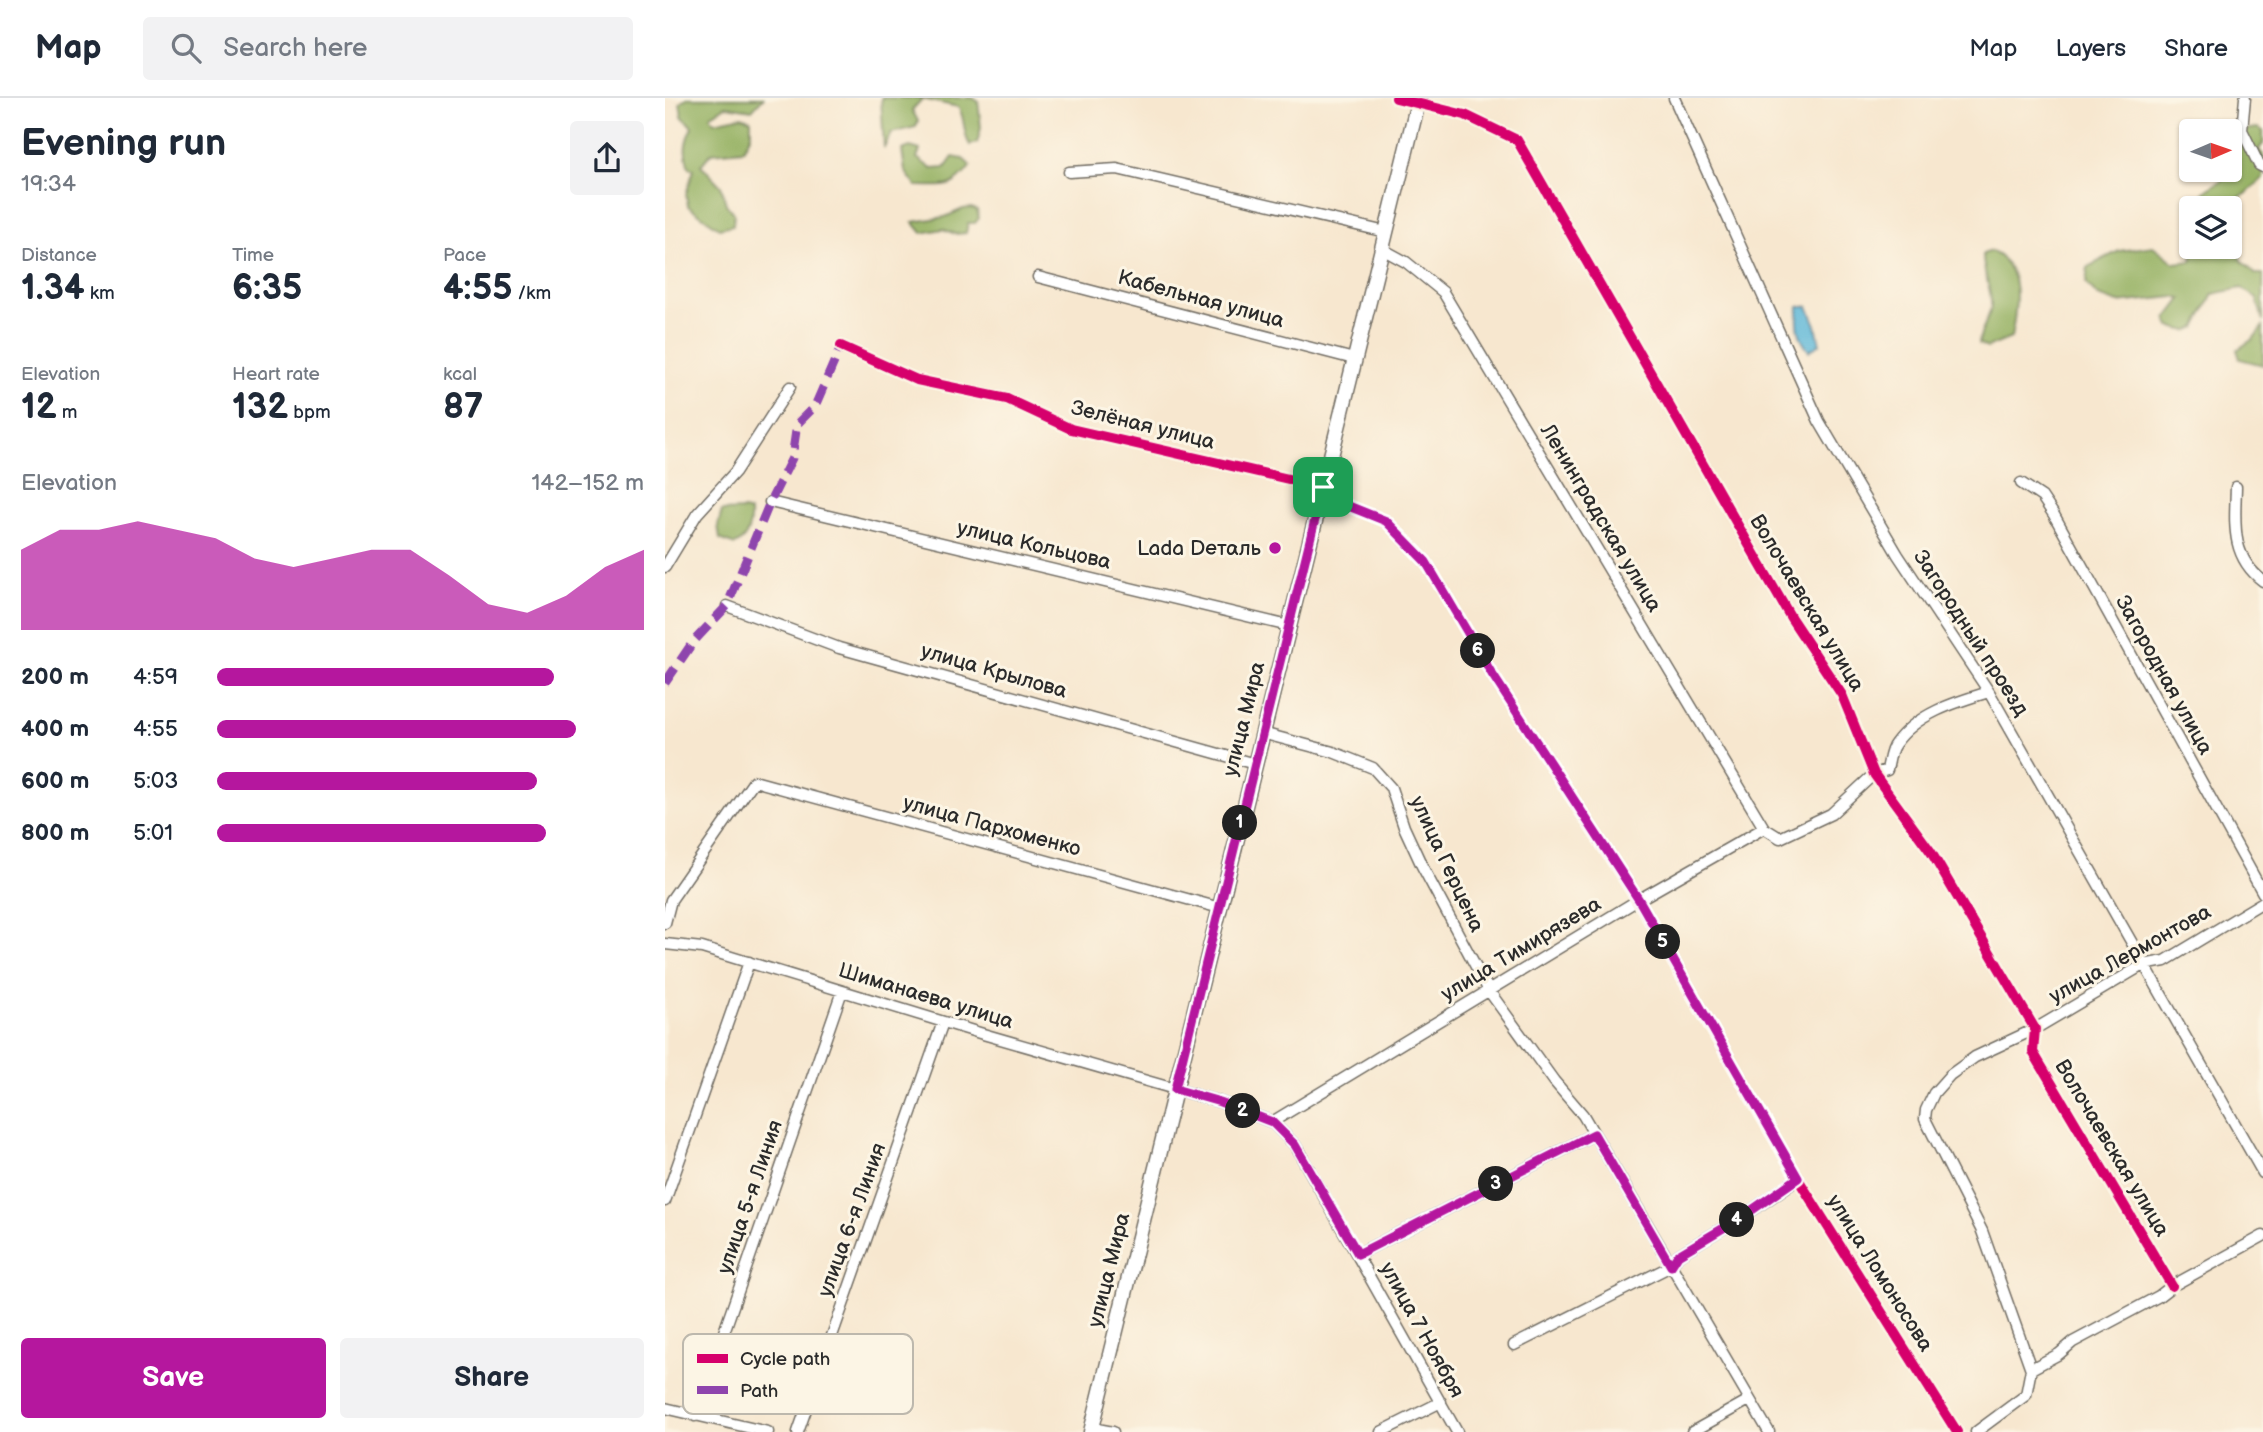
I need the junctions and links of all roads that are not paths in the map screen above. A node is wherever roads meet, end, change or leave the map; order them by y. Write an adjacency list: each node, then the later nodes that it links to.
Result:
1 (1396, 98): 4 (street, Волочаевская улица)
2 (1674, 98): 21 (street, Загородный проезд)
3 (2245, 98): 5 (street)
4 (1418, 101): 7 (main road, улица Мира); 24 (street, Волочаевская улица)
5 (2263, 167)
6 (1069, 172): 7 (street)
7 (1386, 232): 8 (main road, улица Мира)
8 (1382, 249): 11 (main road, улица Мира); 25 (street, Ленинградская улица)
9 (1038, 277): 11 (street, Кабельная улица)
10 (841, 346): 14 (street, Зелёная улица)
11 (1354, 359): 14 (main road, улица Мира)
12 (790, 387): 17 (street)
13 (2021, 483): 26 (street, Загородная улица)
14 (1323, 487): 20 (main road, улица Мира); 27 (street, улица Ломоносова)
15 (2236, 487): 18 (street)
16 (770, 502): 20 (street, улица Кольцова)
17 (665, 567)
18 (2263, 581)
19 (727, 606): 23 (street, улица Крылова)
20 (1289, 626): 22 (main road, улица Мира)
21 (1989, 692): 24 (street); 33 (street, Загородный проезд)
22 (1262, 733): 23 (main road, улица Мира); 34 (street, улица Герцена)
23 (1255, 764): 29 (main road, улица Мира)
24 (1874, 774): 25 (street); 37 (street, Волочаевская улица)
25 (1764, 828): 27 (street, улица Тимирязева)
26 (2263, 894)
27 (1639, 900): 34 (street, улица Тимирязева); 42 (street, улица Ломоносова)
28 (2263, 902): 33 (street, улица Лермонтова)
29 (1220, 908): 30 (street, улица Пархоменко); 38 (main road, улица Мира)
30 (665, 923)
31 (665, 944): 32 (street, Шиманаева улица)
32 (749, 962): 35 (street, Шиманаева улица); 43 (street)
33 (2143, 965): 37 (street, улица Лермонтова); 41 (street, Загородный проезд)
34 (1489, 990): 39 (street, улица Тимирязева); 40 (street, улица Герцена)
35 (842, 991): 36 (street, Шиманаева улица); 48 (street, улица 5-я Линия)
36 (943, 1022): 38 (street, Шиманаева улица); 49 (street, улица 6-я Линия)
37 (2035, 1029): 47 (street, Волочаевская улица); 51 (street, улица Лермонтова)
38 (1175, 1089): 39 (street, улица 7 Ноября); 59 (main road, улица Мира)
39 (1272, 1122): 45 (street, улица 7 Ноября)
40 (1594, 1134): 45 (street); 46 (street, улица Герцена)
41 (2263, 1173)
42 (1798, 1178): 46 (street); 67 (street, улица Ломоносова)
43 (665, 1202)
44 (2263, 1236): 47 (street)
45 (1358, 1254): 53 (street, улица 7 Ноября)
46 (1671, 1266): 50 (street); 52 (street, улица Герцена)
47 (2172, 1286): 51 (street)
48 (723, 1334)
49 (833, 1334)
50 (1514, 1345)
51 (2031, 1369): 68 (street)
52 (1749, 1401): 65 (street); 66 (street, улица Герцена)
53 (1441, 1402): 63 (street); 64 (street, улица 7 Ноября)
54 (665, 1408): 55 (street)
55 (683, 1413)
56 (688, 1414): 58 (street)
57 (804, 1414): 61 (street, улица 6-я Линия)
58 (695, 1416): 60 (street)
59 (1092, 1430): 62 (street)
60 (768, 1432)
61 (798, 1432)
62 (1113, 1432)
63 (1381, 1432)
64 (1457, 1432)
65 (1692, 1432)
66 (1769, 1432)
67 (1957, 1432)
68 (1976, 1432)

